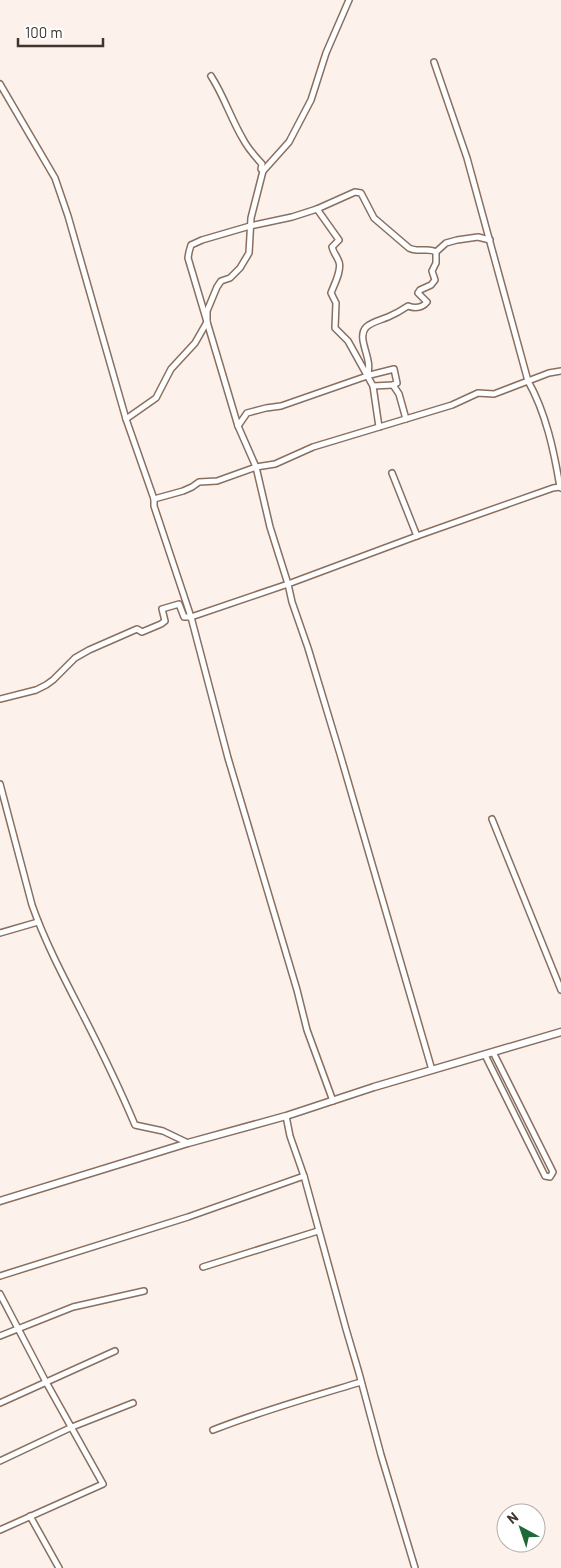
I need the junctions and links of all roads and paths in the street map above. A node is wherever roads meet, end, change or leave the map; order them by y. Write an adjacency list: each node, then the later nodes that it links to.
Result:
1 (349, 0): 5 (street)
2 (434, 62): 8 (street)
3 (211, 76): 5 (street)
4 (0, 84): 16 (street)
5 (263, 171): 7 (street)
6 (317, 209): 7 (street); 9 (street); 12 (street)
7 (250, 226): 10 (street); 10 (street)
8 (490, 240): 9 (street); 13 (street)
9 (436, 252): 12 (street)
10 (207, 322): 16 (street); 18 (street)
11 (561, 371): 13 (street)
12 (368, 376): 14 (street); 15 (street); 18 (street)
13 (528, 381): 17 (street); 22 (street)
14 (393, 385): 15 (street); 17 (street)
15 (373, 386): 19 (street)
16 (126, 419): 23 (street)
17 (406, 419): 19 (street)
18 (238, 426): 20 (street)
19 (380, 427): 20 (street)
20 (256, 467): 23 (street); 25 (street)
21 (392, 473): 24 (street)
22 (561, 487): 24 (street)
23 (154, 499): 26 (street)
24 (417, 536): 25 (street)
25 (288, 584): 26 (street); 36 (street)
26 (191, 617): 27 (street); 37 (street)
27 (0, 698)
28 (0, 784): 30 (street)
29 (492, 819): 32 (street)
30 (38, 922): 31 (street); 39 (street)
31 (0, 933)
32 (561, 990)
33 (561, 1032): 34 (street)
34 (493, 1052): 35 (street); 35 (street)
35 (485, 1055): 36 (street)
36 (432, 1070): 37 (street)
37 (333, 1101): 38 (street)
38 (286, 1116): 39 (street); 40 (street)
39 (188, 1143): 41 (street)
40 (304, 1176): 42 (street); 44 (street)
41 (0, 1201)
42 (318, 1231): 43 (street); 51 (street)
43 (203, 1267)
44 (0, 1276)
45 (144, 1291): 47 (street)
46 (0, 1294): 47 (street)
47 (18, 1328): 48 (street); 50 (street)
48 (0, 1336)
49 (115, 1351): 50 (street)
50 (46, 1382): 53 (street); 54 (street)
51 (361, 1382): 55 (street); 60 (street)
52 (133, 1402): 54 (street)
53 (0, 1403)
54 (72, 1427): 56 (street); 57 (street)
55 (213, 1430)
56 (0, 1461)
57 (30, 1516): 58 (street); 59 (street)
58 (0, 1530)
59 (59, 1568)
60 (415, 1568)

